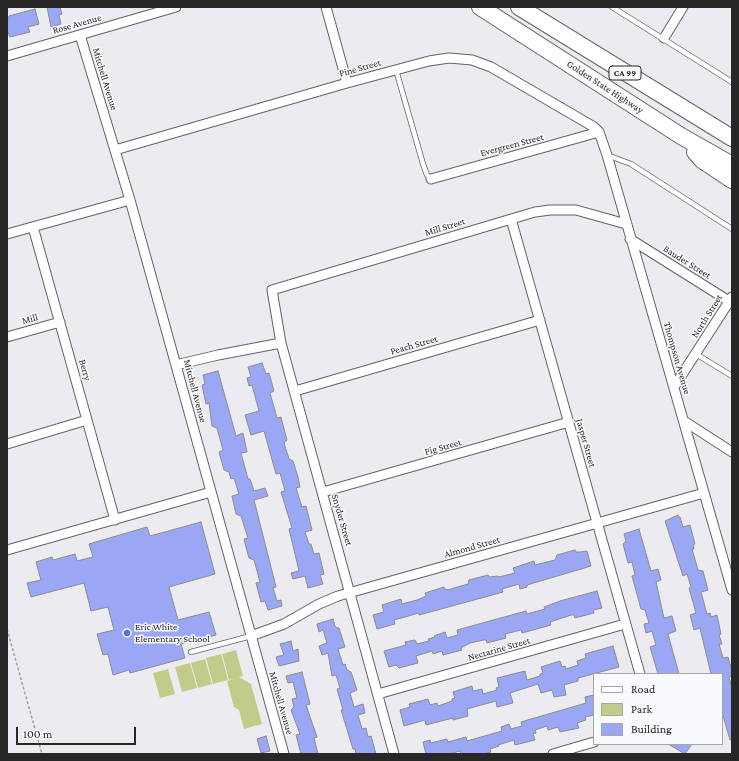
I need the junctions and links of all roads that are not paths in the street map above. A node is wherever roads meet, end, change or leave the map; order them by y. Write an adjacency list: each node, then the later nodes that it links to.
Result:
1 (176, 7): 7 (street, Rose Avenue)
2 (326, 7): 12 (street)
3 (480, 7): 14 (highway, Golden State Highway / CA 99)
4 (519, 7): 15 (highway, CA 99)
5 (612, 7): 8 (lane)
6 (683, 7): 8 (street)
7 (80, 35): 9 (street, Rose Avenue); 16 (street, Mitchell Avenue)
8 (664, 38): 11 (lane)
9 (7, 56)
10 (396, 70): 12 (street, Pine Street); 13 (street, Pine Street); 19 (lane)
11 (732, 82)
12 (347, 83): 16 (street, Pine Street)
13 (599, 132): 17 (street, Thompson Avenue); 19 (street, Evergreen Street)
14 (681, 136): 18 (highway, Golden State Highway / CA 99); 20 (highway)
15 (732, 138)
16 (115, 150): 21 (street, Mitchell Avenue)
17 (607, 155): 23 (street, Thompson Avenue); 25 (lane)
18 (732, 166)
19 (431, 178)
20 (732, 180)
21 (130, 200): 24 (street); 35 (street, Mitchell Avenue)
22 (511, 219): 23 (street, Mill Street); 28 (street, Mill Street); 30 (street, Jasper Street)
23 (626, 224): 27 (street, Thompson Avenue)
24 (33, 227): 26 (street); 31 (street, Berry)
25 (732, 229)
26 (7, 234)
27 (630, 239): 29 (street, Bauder Street); 37 (street, Thompson Avenue)
28 (272, 290): 33 (street, Snyder Street)
29 (731, 300): 34 (street, North Street)
30 (540, 320): 38 (street, Peach Street); 41 (street, Jasper Street)
31 (60, 322): 32 (street, Mill); 39 (street, Berry)
32 (7, 338)
33 (281, 343): 35 (street); 38 (street, Snyder Street)
34 (696, 354): 36 (lane); 37 (street, North Street)
35 (176, 365): 44 (street, Mitchell Avenue)
36 (732, 376)
37 (674, 387): 40 (street, Thompson Avenue)
38 (295, 391): 45 (street, Snyder Street)
39 (87, 420): 42 (street); 47 (street, Berry)
40 (684, 421): 43 (street); 46 (street, Thompson Avenue)
41 (569, 422): 45 (street, Fig Street); 48 (street, Jasper Street)
42 (7, 444)
43 (732, 452)
44 (211, 492): 47 (street); 53 (street, Mitchell Avenue)
45 (323, 492): 51 (street, Snyder Street)
46 (704, 493): 48 (street, Almond Street); 50 (street, Thompson Avenue)
47 (115, 520): 49 (street)
48 (597, 524): 51 (street, Almond Street); 52 (street, Jasper Street)
49 (7, 550)
50 (732, 590)
51 (351, 593): 53 (street, Almond Street); 56 (street, Snyder Street)
52 (625, 624): 55 (street, Jasper Street); 56 (street, Nectarine Street)
53 (251, 636): 54 (lane); 58 (street, Mitchell Avenue)
54 (190, 652)
55 (640, 673)
56 (378, 694): 59 (street, Snyder Street)
57 (593, 742): 60 (street)
58 (284, 754)
59 (394, 754)
60 (553, 754)

